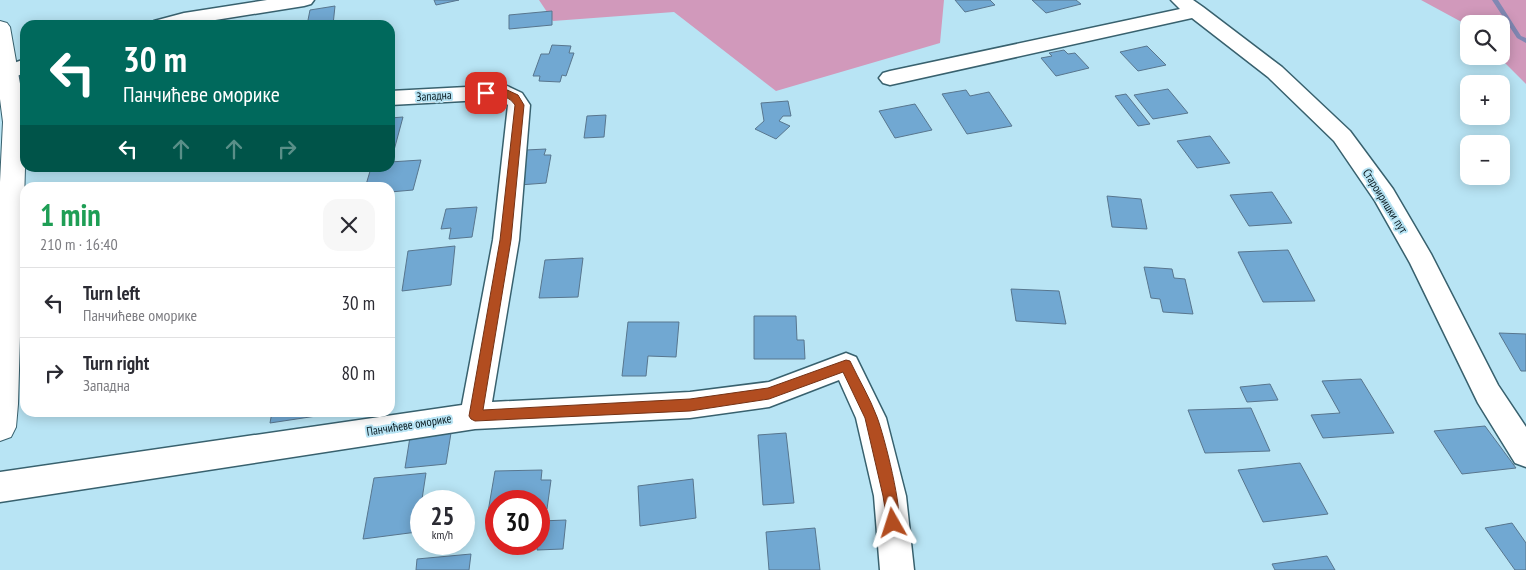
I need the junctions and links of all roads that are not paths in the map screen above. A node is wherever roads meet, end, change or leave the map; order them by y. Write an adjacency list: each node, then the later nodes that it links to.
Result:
1 (304, 0): 3 (street)
2 (1188, 5): 6 (street); 12 (street, Староиришки пут)
3 (223, 6): 4 (street)
4 (177, 20)
5 (0, 28): 7 (street)
6 (890, 78)
7 (17, 82): 9 (street)
8 (395, 98): 10 (street, Западна)
9 (7, 163): 11 (street)
10 (475, 416): 13 (street, Панчићеве оморике); 14 (street, Панчићеве оморике)
11 (0, 427)
12 (1526, 453)
13 (0, 487)
14 (898, 570)

